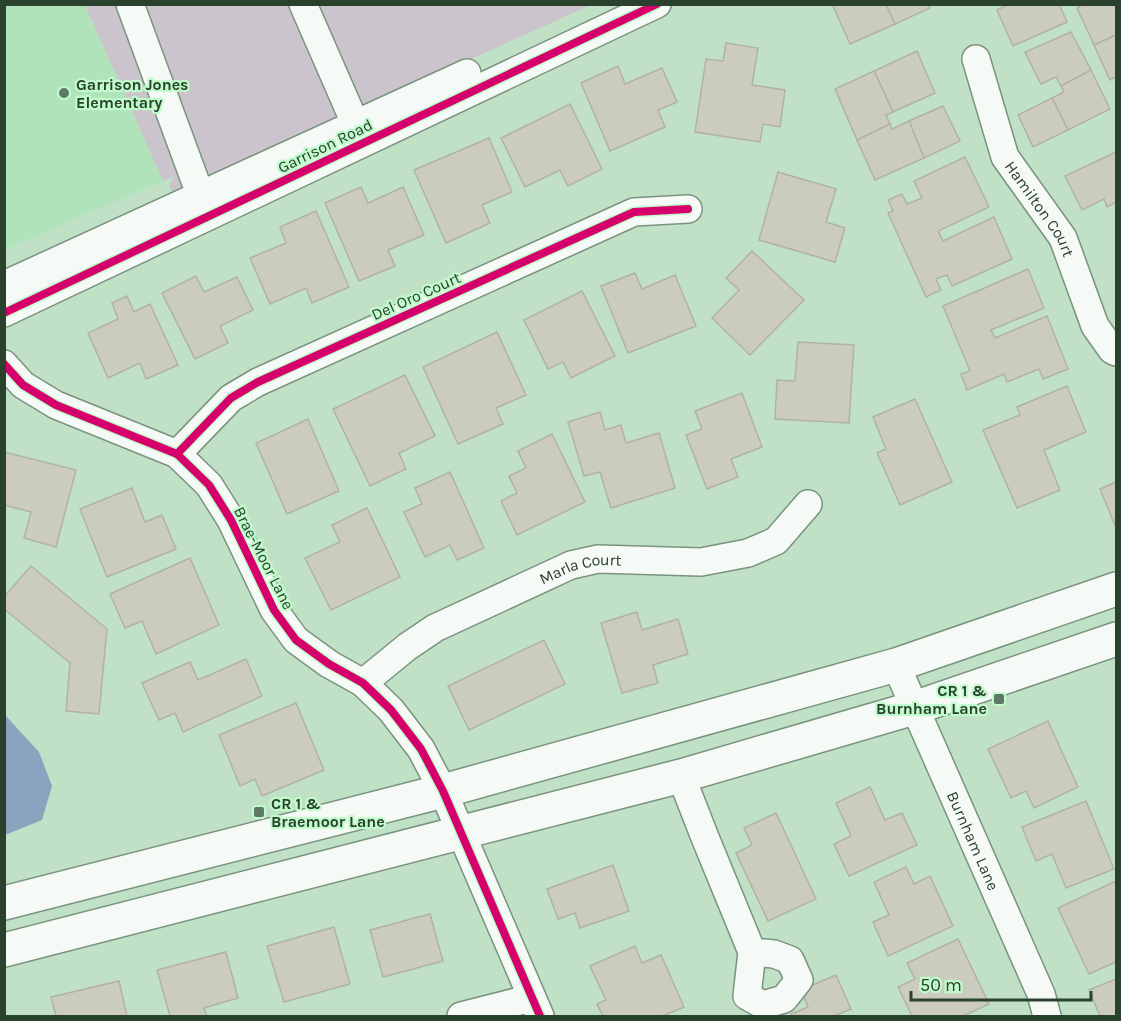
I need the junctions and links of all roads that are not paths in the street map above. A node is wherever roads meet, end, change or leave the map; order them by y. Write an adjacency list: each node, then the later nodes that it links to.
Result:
1 (130, 4): 7 (street)
2 (622, 4): 6 (street, Garrison Road)
3 (657, 4): 10 (street, Garrison Road)
4 (308, 6): 6 (street)
5 (976, 59): 11 (street, Hamilton Court)
6 (355, 123): 7 (street, Garrison Road)
7 (200, 194): 9 (street, Garrison Road)
8 (688, 210): 13 (street, Del Oro Court)
9 (4, 285)
10 (4, 313)
11 (1116, 352)
12 (4, 364): 13 (street, Brae-Moor Lane)
13 (177, 454): 18 (street, Brae-Moor Lane)
14 (808, 504): 18 (street, Marla Court)
15 (1116, 589): 17 (main road)
16 (1116, 639): 19 (main road)
17 (896, 665): 19 (street, Burnham Lane); 21 (main road)
18 (363, 683): 21 (street, Brae-Moor Lane)
19 (914, 708): 20 (main road); 28 (street, Burnham Lane)
20 (681, 776): 22 (main road); 25 (street)
21 (443, 791): 22 (street, Brae-Moor Lane); 23 (main road)
22 (461, 832): 24 (main road); 26 (street, Brae-Moor Lane)
23 (4, 903)
24 (4, 950)
25 (752, 952)
26 (536, 1007): 27 (street)
27 (461, 1017)
28 (1047, 1017)

